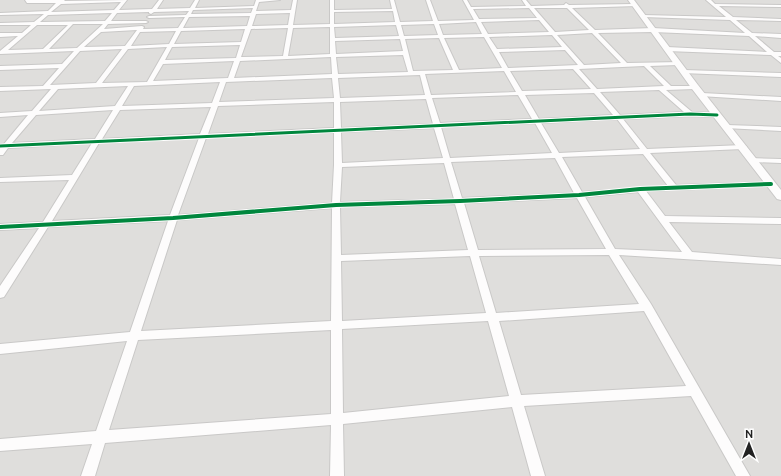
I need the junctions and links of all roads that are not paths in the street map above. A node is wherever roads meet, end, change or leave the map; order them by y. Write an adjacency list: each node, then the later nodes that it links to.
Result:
1 (27, 0): 15 (street)
2 (161, 0): 23 (street)
3 (197, 0): 22 (street)
4 (258, 0): 5 (street); 25 (street)
5 (278, 0)
6 (295, 0): 26 (street)
7 (332, 0): 27 (street)
8 (392, 0): 24 (street)
9 (428, 0): 38 (street)
10 (524, 0): 20 (street)
11 (562, 0): 18 (street)
12 (708, 0): 19 (street)
13 (98, 1): 14 (street); 15 (street)
14 (124, 1): 28 (street)
15 (61, 2): 29 (street)
16 (633, 2): 18 (street); 32 (street)
17 (468, 4): 20 (street); 36 (street)
18 (567, 5): 20 (street); 51 (street)
19 (713, 5): 21 (street); 35 (street)
20 (530, 6): 34 (street)
21 (781, 6)
22 (193, 9): 23 (street); 25 (street); 31 (street)
23 (153, 10): 28 (street); 33 (street)
24 (393, 10): 27 (street); 41 (street)
25 (254, 11): 26 (street); 31 (street); 46 (street)
26 (293, 11): 45 (street)
27 (333, 11): 44 (street)
28 (116, 12): 29 (street); 40 (street)
29 (48, 13): 30 (street); 43 (street)
30 (0, 14)
31 (188, 16): 33 (street); 49 (street)
32 (643, 16): 35 (street); 50 (street)
33 (147, 19): 40 (street); 48 (street)
34 (541, 19): 36 (street); 52 (street)
35 (732, 19): 37 (street); 54 (street)
36 (476, 20): 38 (street); 56 (street)
37 (781, 20)
38 (436, 22): 41 (street); 58 (street)
39 (72, 23): 40 (street); 43 (street); 67 (street)
40 (106, 23): 47 (street)
41 (397, 23): 44 (street); 59 (street)
42 (0, 24): 43 (street)
43 (35, 24): 53 (street)
44 (333, 25): 45 (street); 60 (street)
45 (291, 26): 46 (street); 74 (street)
46 (250, 28): 49 (street); 61 (street)
47 (100, 30): 48 (street); 65 (street)
48 (139, 30): 49 (street); 63 (street)
49 (181, 30): 62 (street)
50 (653, 30): 51 (street); 54 (street); 66 (street)
51 (592, 32): 52 (street); 79 (street)
52 (553, 33): 56 (street); 64 (street)
53 (23, 34): 55 (street); 68 (street)
54 (750, 34): 57 (street); 70 (street)
55 (0, 35)
56 (485, 35): 58 (street); 69 (street)
57 (781, 36)
58 (442, 37): 59 (street); 86 (street)
59 (401, 38): 60 (street); 71 (street)
60 (332, 40): 73 (street)
61 (244, 43): 62 (street); 75 (street)
62 (171, 45): 63 (street); 77 (street)
63 (127, 46): 65 (street); 95 (street)
64 (566, 48): 69 (street); 82 (street)
65 (79, 49): 67 (street); 81 (street)
66 (667, 49): 70 (street); 78 (street)
67 (45, 50): 68 (street)
68 (1, 51)
69 (495, 51): 85 (street)
70 (772, 53): 72 (street); 76 (street)
71 (405, 54): 73 (street); 88 (street)
72 (781, 54)
73 (334, 56): 74 (street); 91 (street)
74 (285, 58): 75 (street)
75 (238, 59): 77 (street); 92 (street)
76 (781, 61)
77 (162, 62): 94 (street)
78 (678, 64): 80 (street); 87 (street)
79 (626, 65): 80 (street); 82 (street)
80 (646, 65): 100 (street)
81 (63, 66): 83 (street); 96 (street)
82 (583, 67): 84 (street)
83 (0, 68)
84 (575, 68): 85 (street); 102 (street)
85 (508, 70): 86 (street); 103 (street)
86 (457, 72): 89 (street)
87 (684, 72): 90 (street); 98 (street)
88 (411, 73): 89 (street); 91 (street)
89 (422, 73): 105 (street)
90 (781, 75)
91 (335, 76): 92 (street); 107 (street)
92 (228, 80): 94 (street); 108 (street)
93 (133, 83): 94 (street); 95 (street); 109 (street)
94 (149, 83)
95 (98, 85): 97 (street)
96 (45, 87): 97 (street); 101 (street)
97 (56, 87): 110 (street)
98 (695, 87): 100 (street); 104 (street)
99 (660, 88): 100 (street); 102 (street); 111 (street)
100 (669, 88)
101 (0, 89)
102 (595, 91): 103 (street); 114 (street)
103 (521, 94): 105 (street); 115 (street)
104 (702, 96): 106 (street); 113 (street)
105 (429, 98): 107 (street); 116 (street)
106 (781, 99)
107 (337, 100): 108 (street); 119 (street)
108 (216, 105): 109 (street); 120 (street)
109 (118, 108): 110 (street); 121 (street)
110 (33, 114): 112 (street); 122 (street)
111 (690, 114): 113 (street); 114 (street)
112 (0, 115)
113 (717, 115): 117 (street)
114 (619, 118): 115 (street); 124 (street)
115 (538, 122): 116 (street); 126 (street)
116 (437, 126): 119 (street); 127 (street)
117 (727, 127): 118 (street); 123 (street)
118 (781, 129)
119 (336, 130): 120 (street); 130 (street)
120 (204, 136): 121 (street); 140 (street)
121 (98, 141): 122 (street); 131 (street)
122 (2, 146): 125 (street)
123 (743, 147): 124 (street); 128 (street)
124 (645, 151): 126 (street); 134 (street)
125 (0, 153)
126 (557, 155): 127 (street); 136 (street)
127 (448, 160): 130 (street); 138 (street)
128 (752, 160): 129 (street); 133 (street)
129 (781, 161)
130 (338, 165): 139 (street)
131 (74, 177): 132 (street); 143 (street)
132 (0, 180)
133 (770, 184): 134 (street); 137 (street)
134 (673, 187): 135 (street)
135 (640, 189): 136 (street); 141 (street)
136 (579, 195): 138 (street); 146 (street)
137 (781, 197)
138 (460, 201): 139 (street); 145 (street)
139 (336, 206): 140 (street); 148 (street)
140 (173, 218): 143 (street); 154 (street)
141 (662, 219): 142 (street); 147 (street)
142 (781, 221)
143 (45, 225): 144 (street); 150 (street)
144 (0, 227)
145 (474, 252): 146 (street); 148 (street); 152 (street)
146 (612, 252): 147 (street); 151 (street)
147 (690, 255): 149 (street)
148 (336, 258): 153 (street)
149 (781, 262)
150 (2, 288)
151 (647, 307): 152 (street); 156 (street)
152 (492, 317): 153 (street); 157 (street)
153 (336, 326): 154 (street); 158 (street)
154 (135, 336): 155 (street); 159 (street)
155 (0, 349)
156 (695, 391): 157 (street); 164 (street)
157 (517, 401): 158 (street); 163 (street)
158 (336, 419): 159 (street); 162 (street)
159 (100, 438): 160 (street); 161 (street)
160 (0, 445)
161 (88, 476)
162 (337, 476)
163 (538, 476)
164 (744, 476)

